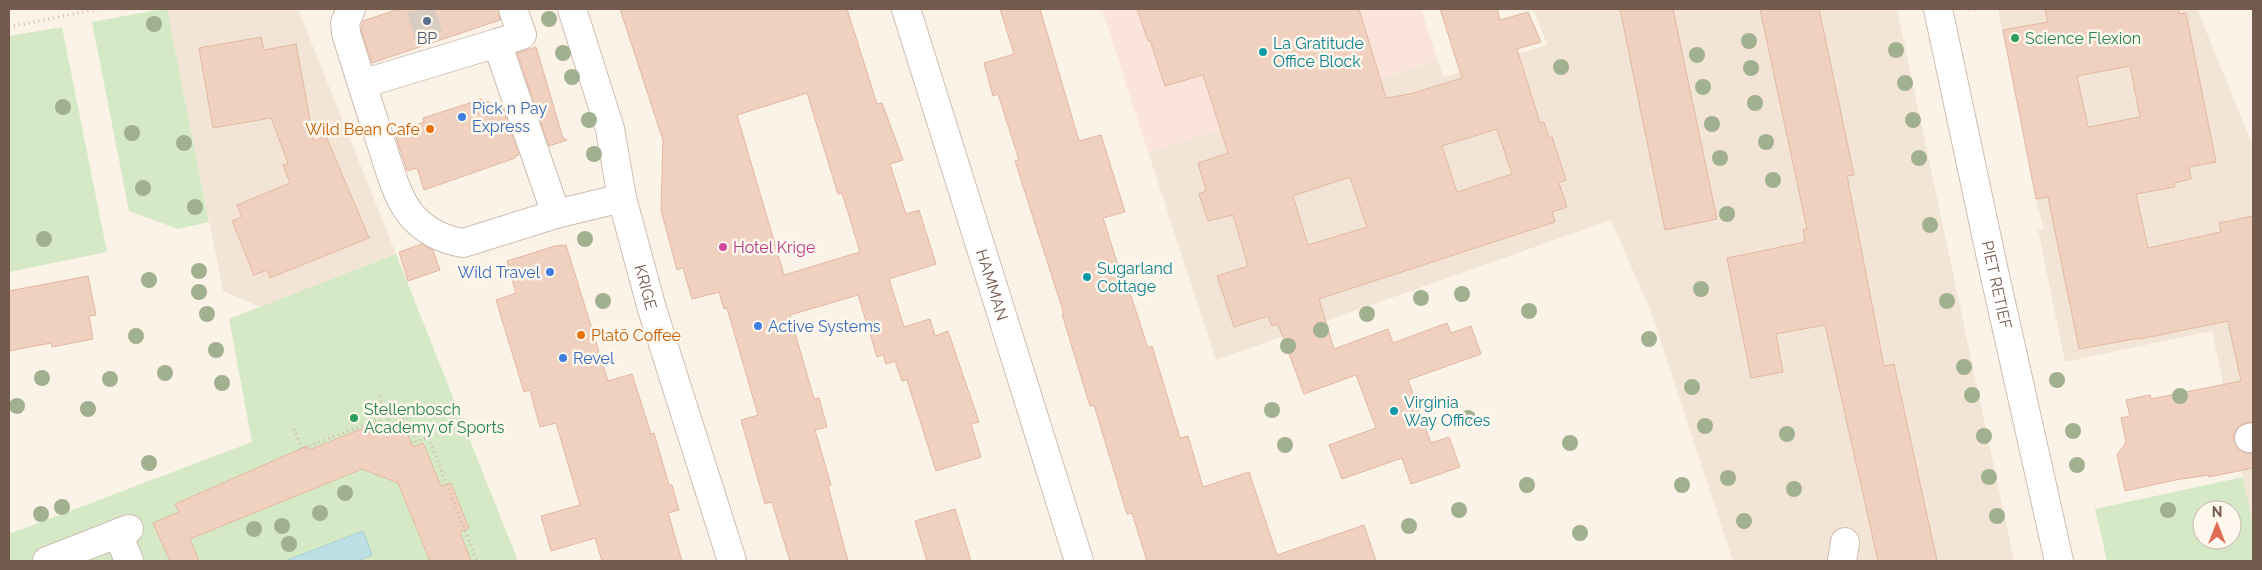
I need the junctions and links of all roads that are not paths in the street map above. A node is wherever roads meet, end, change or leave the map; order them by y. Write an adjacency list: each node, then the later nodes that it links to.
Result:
1 (351, 9): 7 (street)
2 (513, 9): 6 (street)
3 (572, 9): 8 (street, KRIGE)
4 (906, 9): 13 (street, HAMMAN)
5 (1938, 9): 14 (street, PIET RETIEF)
6 (497, 43): 7 (street); 9 (street)
7 (362, 84): 9 (street)
8 (622, 198): 9 (street); 12 (street, KRIGE)
9 (556, 214)
10 (47, 561): 11 (street)
11 (128, 561)
12 (732, 561)
13 (1079, 561)
14 (2059, 561)

